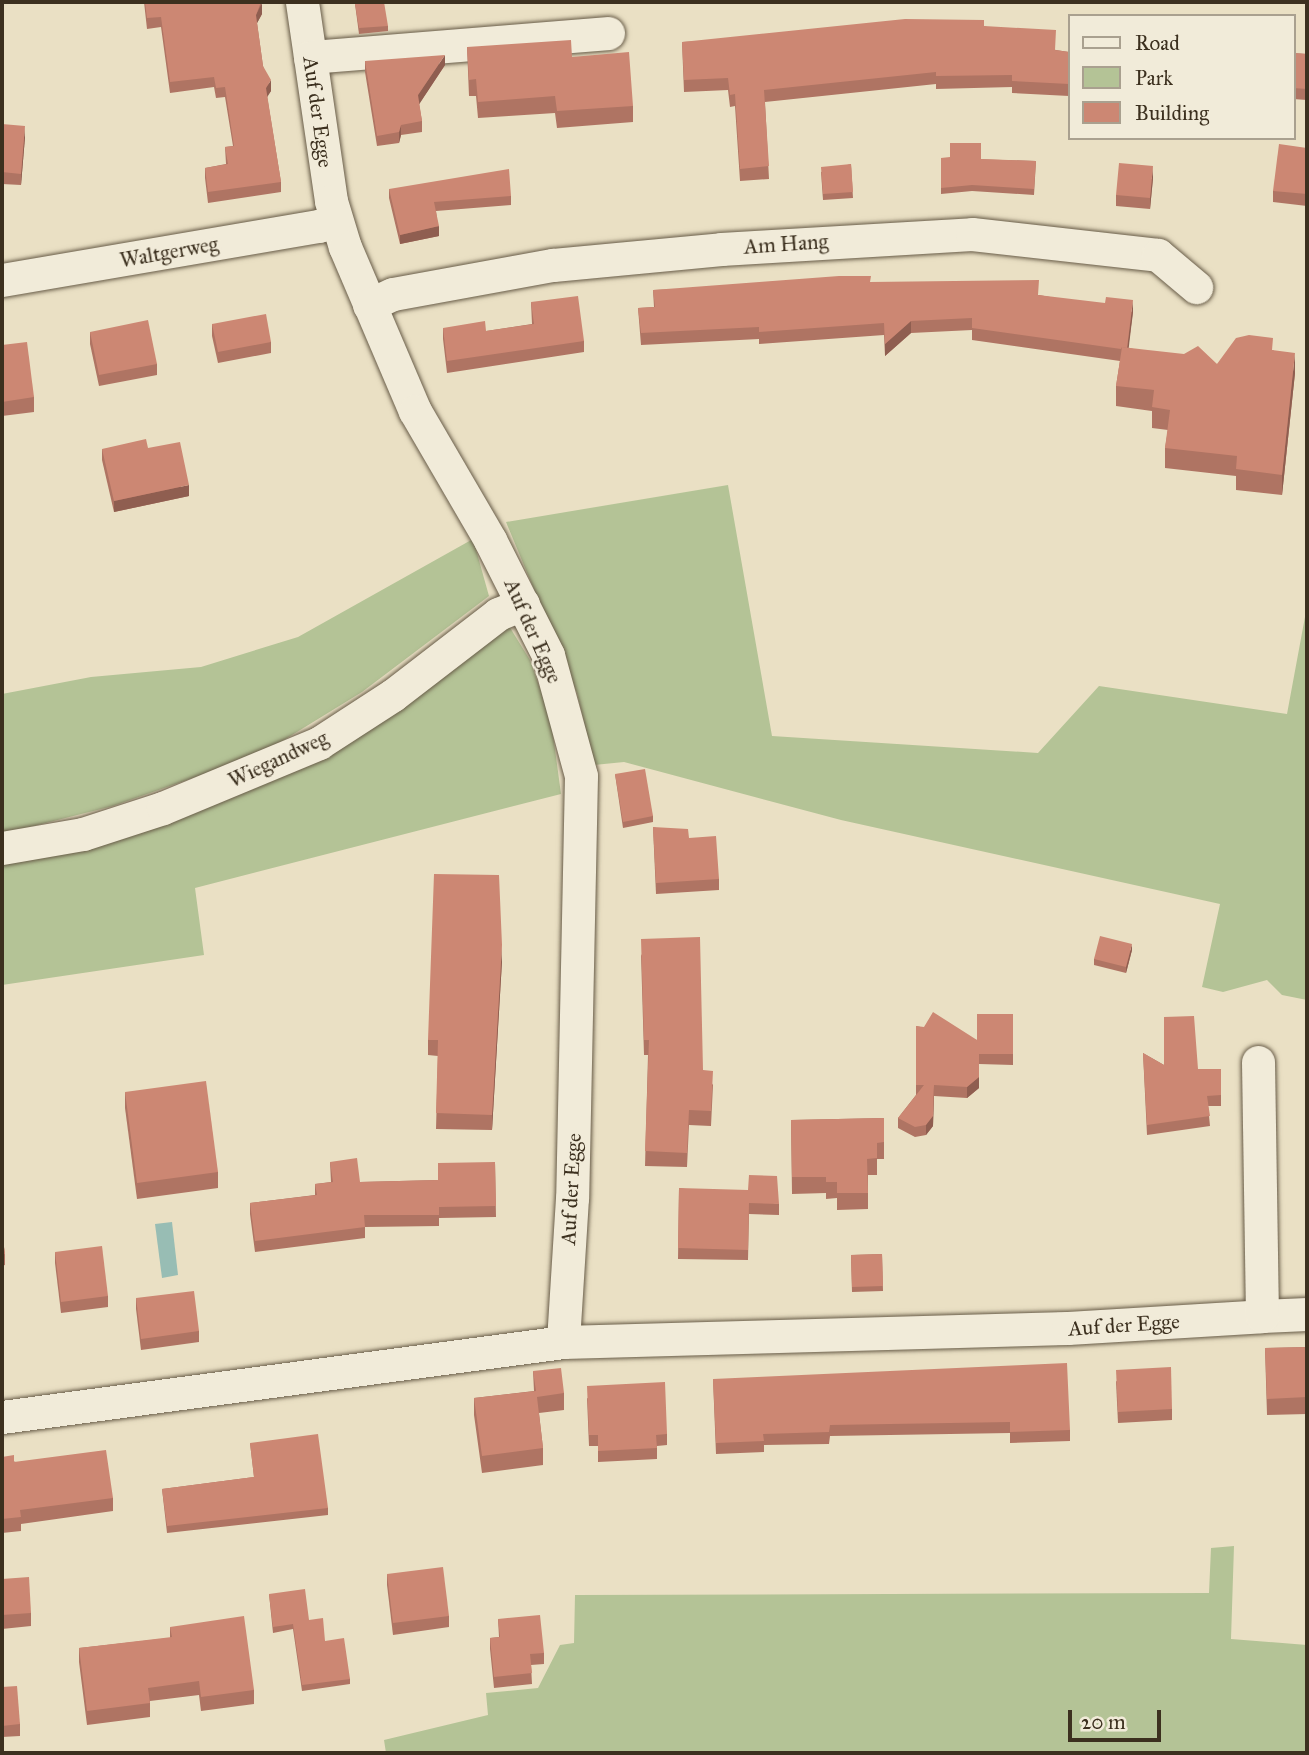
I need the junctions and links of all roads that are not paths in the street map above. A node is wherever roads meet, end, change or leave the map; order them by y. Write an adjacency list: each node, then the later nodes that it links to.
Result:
1 (302, 2): 3 (street, Auf der Egge)
2 (608, 33): 3 (street)
3 (310, 57): 4 (street, Auf der Egge)
4 (335, 219): 5 (street, Waltgerweg); 7 (street, Auf der Egge)
5 (2, 279)
6 (1195, 287): 7 (street, Am Hang)
7 (369, 305): 8 (street, Auf der Egge)
8 (523, 604): 9 (street, Wiegandweg); 13 (street, Auf der Egge)
9 (2, 849)
10 (1258, 1062): 12 (street)
11 (1307, 1314): 12 (street, Auf der Egge)
12 (1262, 1316): 13 (street, Auf der Egge)
13 (563, 1342): 14 (street, Auf der Egge)
14 (2, 1417)

